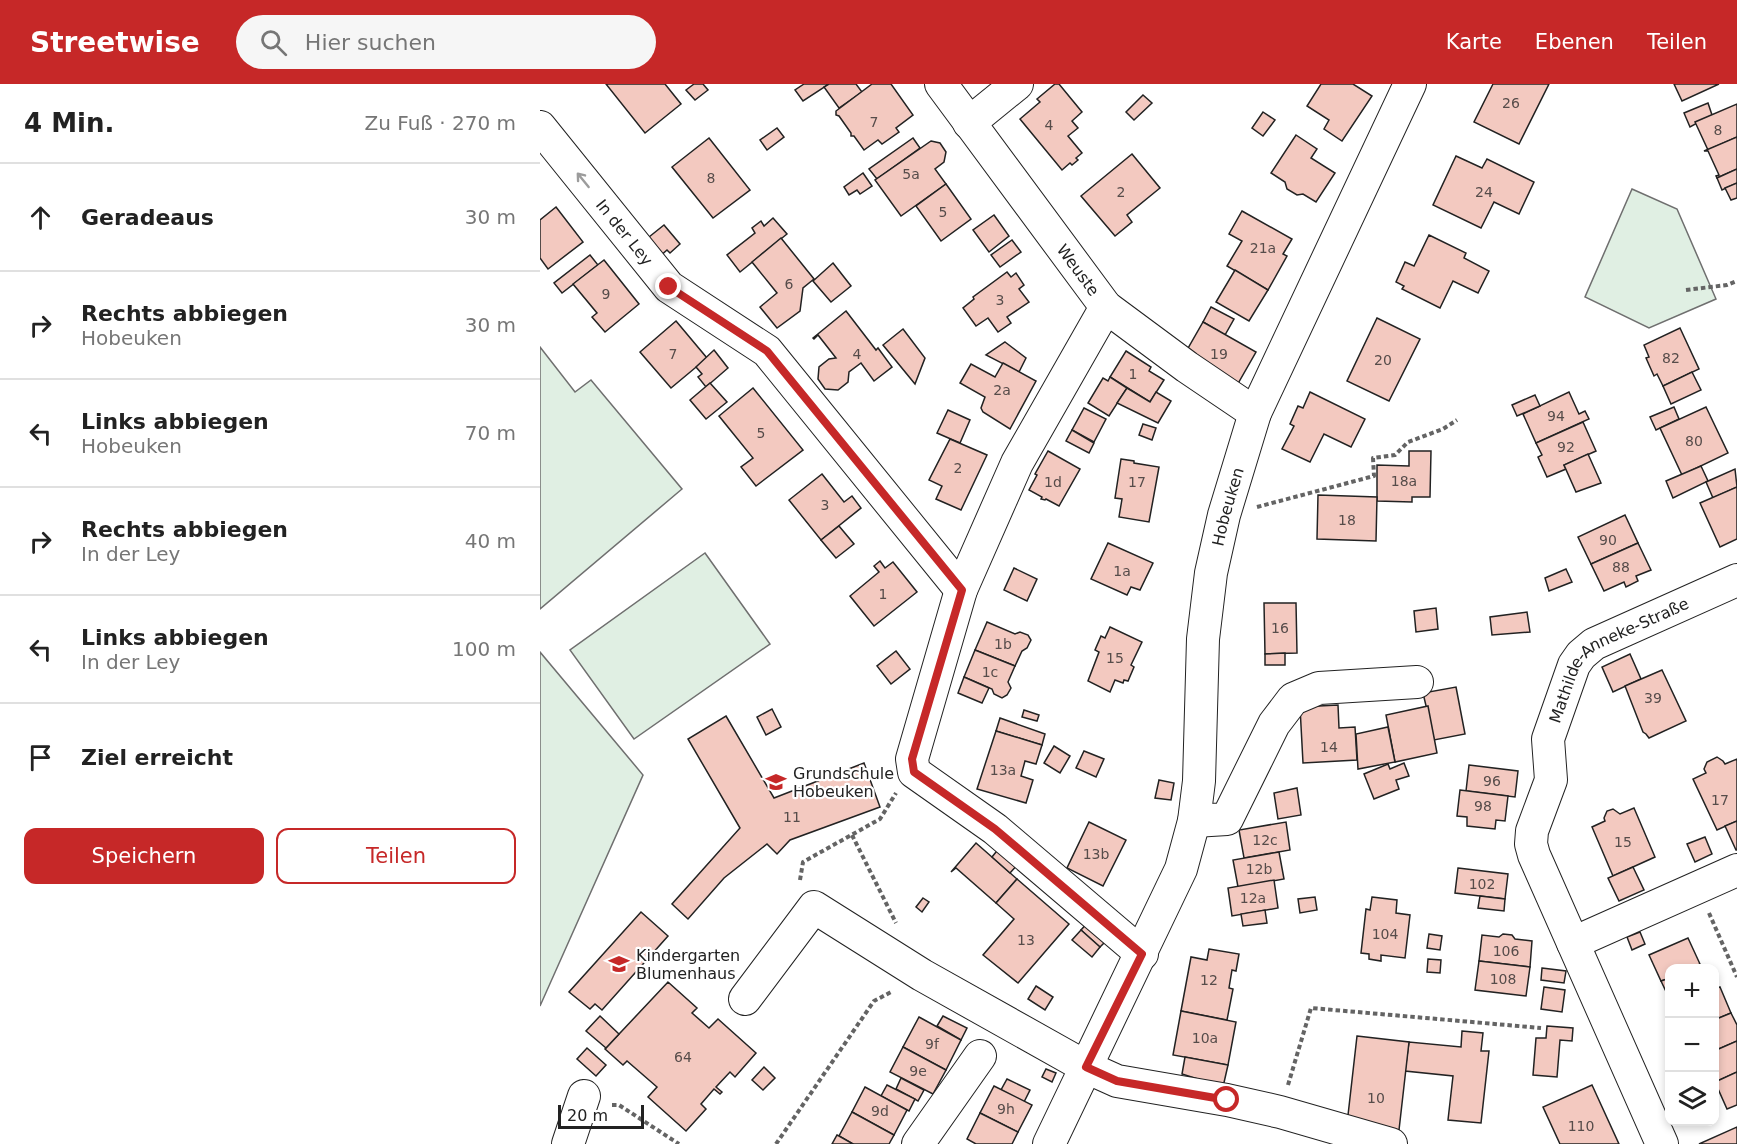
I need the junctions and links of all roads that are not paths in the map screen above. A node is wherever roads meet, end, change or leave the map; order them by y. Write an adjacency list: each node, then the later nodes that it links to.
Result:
1 (941, 84): 4 (street, Weuste)
2 (1017, 84): 4 (street)
3 (1410, 84): 7 (street, Hobeuken)
4 (969, 123): 6 (street, Weuste)
5 (540, 127): 9 (street, In der Ley, one-way to 5)
6 (1106, 307): 7 (street, Weuste); 9 (street)
7 (1256, 413): 11 (street, Hobeuken)
8 (1737, 580): 13 (street, Mathilde-Anneke-Straße)
9 (962, 590): 14 (street)
10 (1417, 682): 11 (street)
11 (1194, 821): 14 (street, Hobeuken)
12 (1737, 870): 13 (street)
13 (1573, 943): 23 (street, Mathilde-Anneke-Straße)
14 (1142, 954): 17 (street, Hobeuken)
15 (745, 999): 17 (street)
16 (980, 1056): 20 (street)
17 (1086, 1067): 21 (street, Hobeuken); 22 (street)
18 (583, 1100): 19 (street)
19 (568, 1144)
20 (918, 1144)
21 (1049, 1144)
22 (1391, 1144)
23 (1662, 1144)

